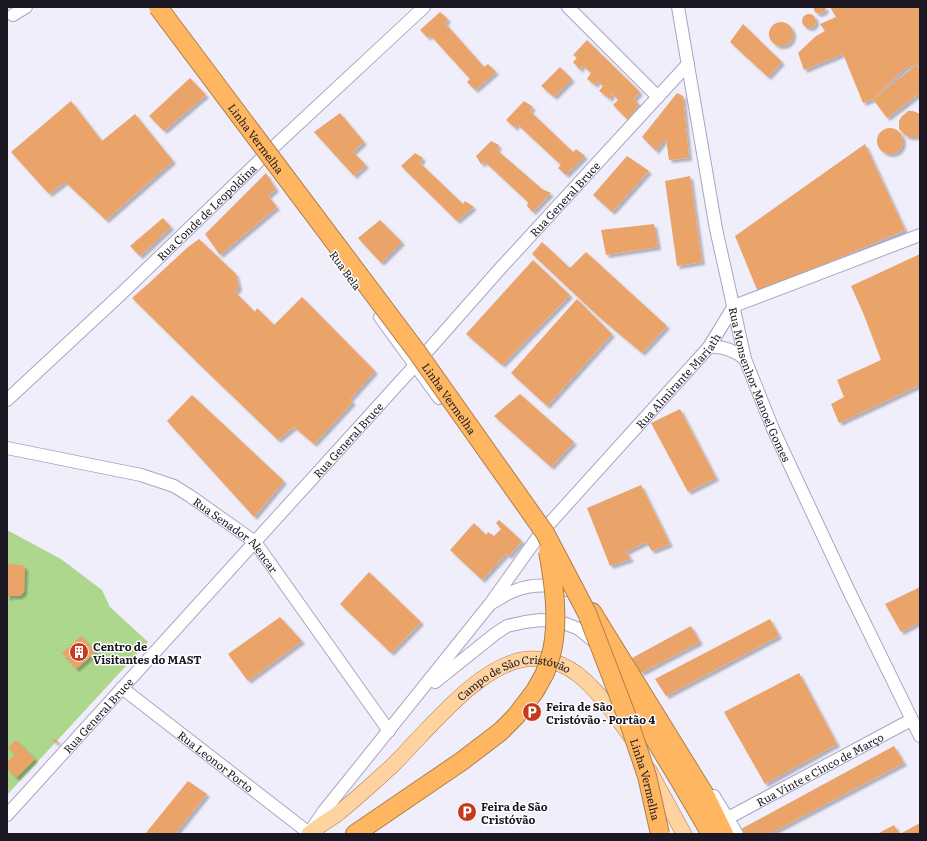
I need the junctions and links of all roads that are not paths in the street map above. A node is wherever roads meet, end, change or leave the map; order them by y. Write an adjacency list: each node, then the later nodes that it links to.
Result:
1 (26, 7): 8 (street)
2 (152, 7): 11 (street, Rua Bela)
3 (158, 7): 19 (highway, Linha Vermelha, bridge)
4 (166, 7): 22 (highway, Linha Vermelha)
5 (424, 7): 11 (street, Rua Conde de Leopoldina)
6 (568, 7): 10 (street)
7 (678, 7): 9 (street, Rua Monsenhor Manoel Gomes)
8 (13, 16)
9 (688, 64): 10 (street, Rua General Bruce); 13 (street, Rua Monsenhor Manoel Gomes)
10 (658, 97): 16 (street, Rua General Bruce)
11 (264, 156): 16 (street, Rua Bela); 17 (street, Rua Conde de Leopoldina)
12 (920, 235): 13 (street)
13 (734, 306): 14 (street, Rua Almirante Mariath); 15 (street, Rua Monsenhor Manoel Gomes)
14 (709, 347): 15 (street); 19 (street, Rua Almirante Mariath)
15 (745, 359): 26 (street, Rua Monsenhor Manoel Gomes)
16 (415, 365): 19 (street, Rua Bela); 20 (street, Rua General Bruce)
17 (7, 400)
18 (7, 448): 20 (street, Rua Senador Alencar)
19 (542, 533): 21 (street, Rua Almirante Mariath); 32 (highway, bridge); 33 (highway, Linha Vermelha, bridge)
20 (255, 542): 24 (street, Rua General Bruce); 27 (street, Rua Senador Alencar)
21 (490, 604): 25 (street); 30 (street)
22 (591, 612): 30 (highway); 34 (highway, Linha Vermelha)
23 (596, 643): 25 (street); 36 (highway)
24 (122, 688): 29 (street, Rua General Bruce); 31 (street, Rua Leonor Porto)
25 (417, 696): 27 (street)
26 (911, 720): 28 (street, Rua Monsenhor Manoel Gomes); 30 (street, Rua Vinte e Cinco de Março)
27 (389, 731): 31 (street)
28 (920, 736)
29 (7, 815)
30 (726, 826): 37 (street)
31 (309, 834): 35 (main road, Campo de São Cristóvão)
32 (355, 834)
33 (660, 834)
34 (664, 834)
35 (684, 834)
36 (711, 834)
37 (737, 834)

